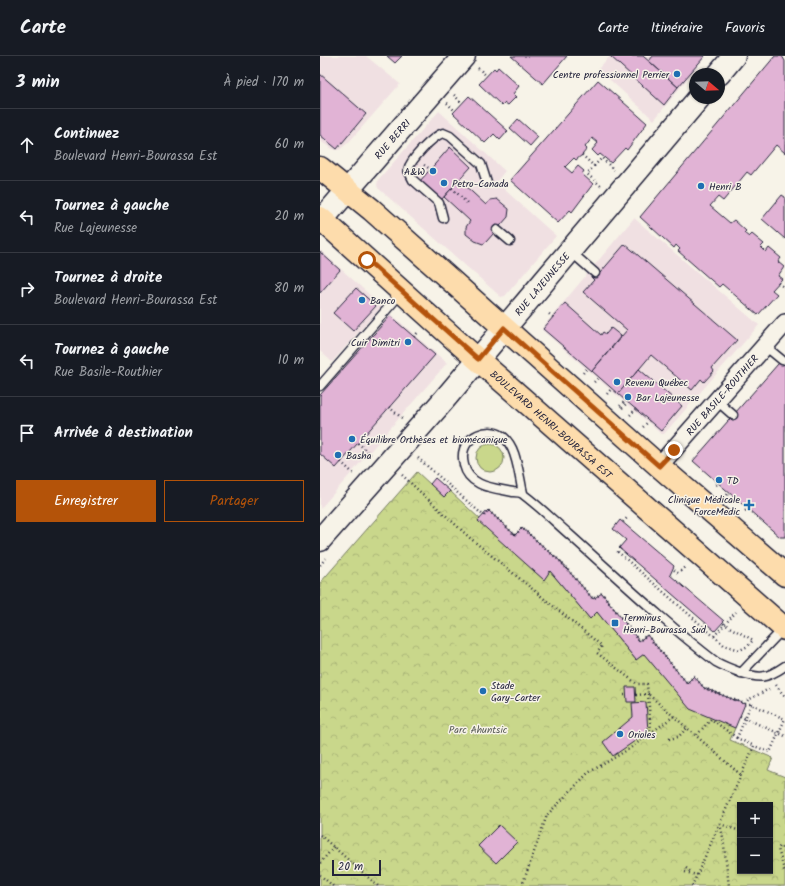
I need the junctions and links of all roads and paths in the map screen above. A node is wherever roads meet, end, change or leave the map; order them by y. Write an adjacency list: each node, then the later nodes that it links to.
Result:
1 (734, 56): 3 (main road)
2 (470, 61): 4 (path); 17 (main road, RUE BERRI)
3 (724, 68)
4 (487, 76)
5 (451, 93): 7 (path)
6 (444, 101): 9 (path)
7 (462, 103)
8 (693, 104): 23 (main road, RUE LAJEUNESSE)
9 (455, 111)
10 (582, 155): 11 (path)
11 (594, 166): 13 (path); 15 (path)
12 (320, 168): 17 (main road)
13 (615, 170)
14 (487, 183): 19 (lane)
15 (601, 187)
16 (452, 188): 18 (path)
17 (347, 190): 20 (main road, RUE BERRI); 31 (main road)
18 (468, 204)
19 (443, 218)
20 (321, 220): 27 (main road, BOULEVARD HENRI-BOURASSA EST)
21 (497, 230): 22 (lane)
22 (510, 241)
23 (570, 250): 24 (lane); 31 (main road, RUE LAJEUNESSE)
24 (595, 273)
25 (778, 282): 26 (path)
26 (785, 288)
27 (402, 291): 35 (main road, BOULEVARD HENRI-BOURASSA EST); 41 (lane)
28 (549, 314): 29 (path)
29 (553, 318)
30 (785, 323): 34 (street, RUE BASILE-ROUTHIER)
31 (504, 328): 35 (main road, RUE LAJEUNESSE); 58 (main road)
32 (419, 331): 33 (path)
33 (414, 337)
34 (765, 346): 36 (lane); 45 (street, RUE BASILE-ROUTHIER)
35 (478, 359): 64 (main road, RUE LAJEUNESSE); 73 (main road, BOULEVARD HENRI-BOURASSA EST)
36 (782, 360)
37 (588, 367): 38 (path)
38 (583, 373)
39 (599, 377): 40 (path)
40 (594, 382)
41 (320, 386)
42 (612, 388): 43 (path)
43 (607, 394)
44 (627, 401): 47 (path)
45 (717, 401): 50 (lane); 58 (street, RUE BASILE-ROUTHIER)
46 (389, 407): 51 (path)
47 (621, 407)
48 (636, 409): 49 (path)
49 (630, 415)
50 (733, 415)
51 (404, 420)
52 (649, 420): 53 (path)
53 (644, 427)
54 (358, 443): 55 (path)
55 (372, 456)
56 (341, 462): 59 (path)
57 (422, 462): 70 (path)
58 (659, 466): 68 (main road)
59 (356, 475)
60 (406, 479): 79 (path)
61 (523, 493): 61 (lane); 76 (lane)
62 (628, 517): 63 (path)
63 (623, 522)
64 (320, 540)
65 (621, 549): 74 (path)
66 (685, 567): 67 (path)
67 (674, 570)
68 (785, 575)
69 (608, 594): 70 (path)
70 (604, 597): 82 (path)
71 (736, 612): 72 (path)
72 (723, 624): 74 (path); 74 (path)
73 (785, 628): 76 (lane)
74 (714, 636)
75 (785, 666): 76 (lane)
76 (741, 673)
77 (781, 683): 78 (path)
78 (776, 685): 81 (path); 82 (path)
79 (648, 694): 80 (path); 84 (path); 89 (path)
80 (636, 695)
81 (785, 696)
82 (745, 704): 83 (path)
83 (751, 704): 86 (path); 87 (path)
84 (674, 716): 88 (path); 89 (path)
85 (740, 716): 86 (path)
86 (745, 719): 90 (path); 93 (path)
87 (785, 719): 90 (path)
88 (688, 727): 91 (path); 94 (path)
89 (651, 732): 111 (path)
90 (779, 734): 92 (path); 95 (path)
91 (697, 735): 93 (path); 96 (path)
92 (785, 736)
93 (737, 738): 95 (path)
94 (669, 739)
95 (754, 746): 96 (path)
96 (741, 775): 97 (path)
97 (720, 824): 98 (path); 108 (path); 113 (path)
98 (737, 830)
99 (320, 835): 100 (path)
100 (334, 847): 102 (path); 110 (path)
101 (785, 850): 106 (path)
102 (320, 863)
103 (686, 868): 105 (path)
104 (685, 872): 105 (path)
105 (691, 872): 108 (path)
106 (785, 873)
107 (320, 875): 109 (path)
108 (697, 875): 112 (path)
109 (333, 886)
110 (378, 886)
111 (522, 886)
112 (692, 886)
113 (729, 886)

